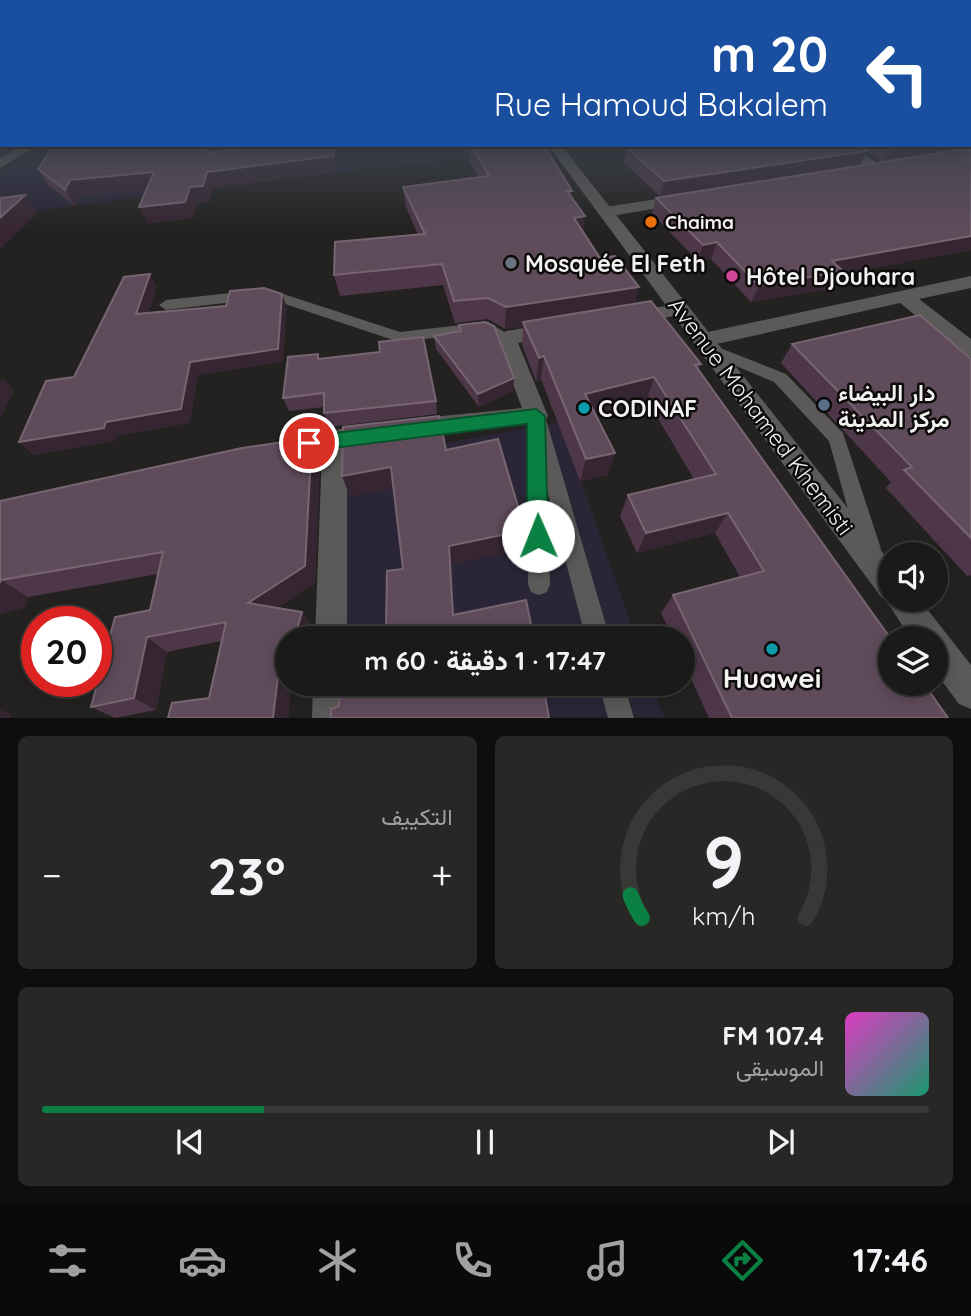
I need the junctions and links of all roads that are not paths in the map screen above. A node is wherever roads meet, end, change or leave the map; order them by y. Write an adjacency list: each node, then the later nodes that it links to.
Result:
1 (569, 165): 5 (street, Avenue Mohamed Khemisti)
2 (879, 165): 3 (street)
3 (853, 174)
4 (702, 197): 5 (street)
5 (605, 212): 9 (street, Avenue Mohamed Khemisti)
6 (971, 282): 7 (street)
7 (905, 298): 13 (street); 14 (street)
8 (166, 305): 12 (lane)
9 (679, 310): 10 (street); 13 (street, Avenue Mohamed Khemisti)
10 (612, 321)
11 (573, 327): 12 (street)
12 (506, 338): 15 (street)
13 (706, 344): 18 (street, Avenue Mohamed Khemisti); 18 (lane)
14 (971, 349)
15 (536, 416): 16 (street); 20 (lane); 22 (lane)
16 (335, 438): 17 (street); 21 (street)
17 (268, 452)
18 (874, 565): 19 (street, Avenue Mohamed Khemisti)
19 (878, 570)
20 (539, 584)
21 (331, 626)
22 (594, 626)
23 (948, 662): 24 (street)
24 (971, 692)
25 (330, 696): 27 (street)
26 (615, 696): 28 (lane)
27 (329, 718)
28 (621, 718)

